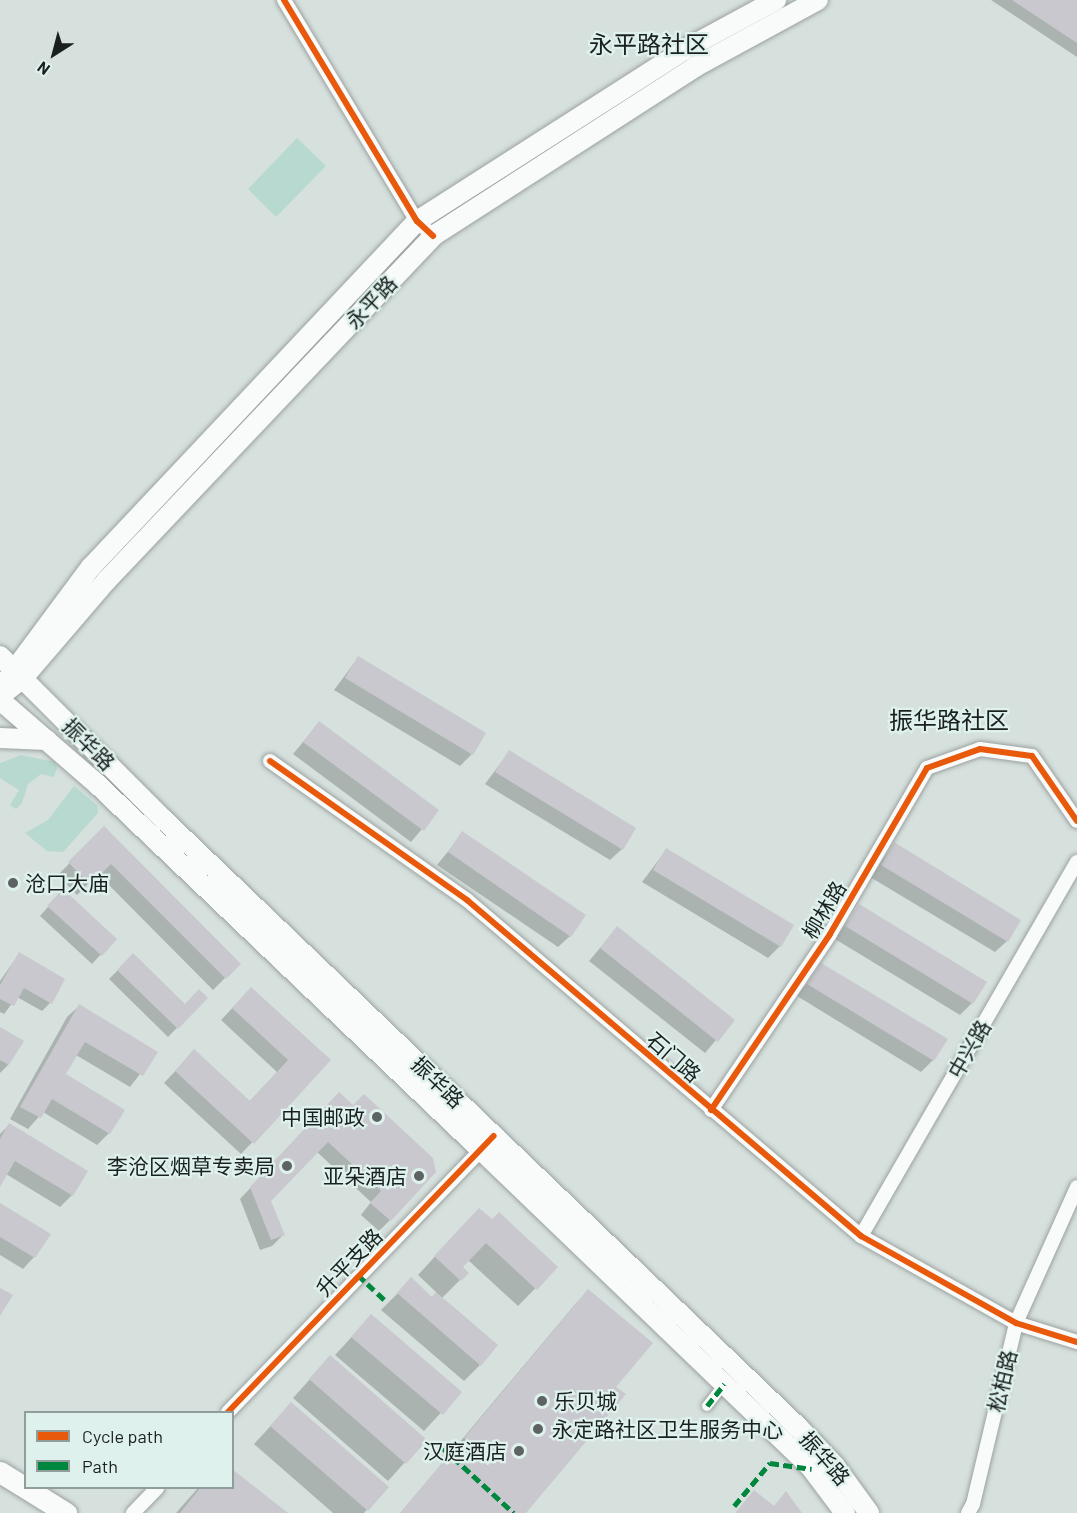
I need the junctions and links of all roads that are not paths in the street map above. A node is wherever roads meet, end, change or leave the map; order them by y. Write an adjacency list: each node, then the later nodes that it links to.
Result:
1 (284, 0): 4 (street)
2 (776, 0): 4 (main road, 永平路)
3 (818, 0): 5 (main road, 永平路)
4 (417, 221): 5 (street); 6 (main road, 永平路)
5 (433, 236): 6 (main road, 永平路)
6 (12, 668): 7 (main road, 永平路); 14 (main road, 振华路)
7 (0, 696): 9 (main road, 振华路)
8 (0, 738): 9 (main road)
9 (47, 740): 14 (main road, 振华路)
10 (270, 761): 13 (street, 石门路)
11 (1077, 820): 13 (street, 柳林路)
12 (1077, 862): 16 (street, 中兴路)
13 (711, 1110): 16 (street, 石门路)
14 (488, 1143): 19 (main road, 振华路); 21 (street, 升平支路); 29 (main road, 振华路)
15 (1077, 1187): 17 (street, 松柏路)
16 (861, 1236): 17 (street, 石门路)
17 (1016, 1323): 18 (street, 石门路); 30 (street, 松柏路)
18 (1077, 1342)
19 (724, 1384): 20 (street); 28 (main road, 振华路)
20 (707, 1406)
21 (230, 1411)
22 (0, 1472): 23 (main road)
23 (24, 1487)
24 (27, 1489): 26 (main road)
25 (156, 1489): 27 (street)
26 (66, 1513)
27 (133, 1513)
28 (845, 1513)
29 (869, 1513)
30 (968, 1513)

